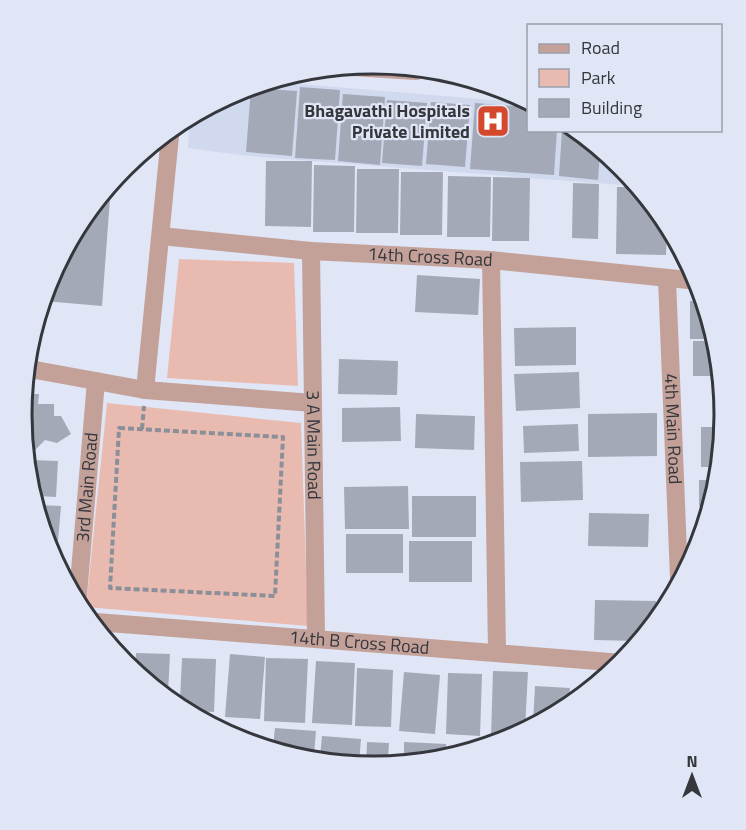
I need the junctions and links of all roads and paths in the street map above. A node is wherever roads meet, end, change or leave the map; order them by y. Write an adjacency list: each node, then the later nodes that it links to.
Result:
1 (169, 141): 2 (street)
2 (161, 236): 3 (street, 14th Cross Road); 9 (street)
3 (311, 251): 4 (street, 14th Cross Road); 10 (street, 3 A Main Road)
4 (491, 260): 5 (street, 14th Cross Road); 16 (street)
5 (667, 279): 6 (street, 14th Cross Road); 12 (street, 4th Main Road)
6 (687, 280)
7 (34, 370): 8 (street)
8 (96, 381): 9 (street); 13 (street, 3rd Main Road)
9 (145, 390): 10 (street)
10 (313, 403): 15 (street, 3 A Main Road)
11 (142, 429): 11 (path)
12 (679, 567)
13 (79, 588)
14 (102, 622): 15 (street, 14th B Cross Road)
15 (316, 638): 16 (street, 14th B Cross Road)
16 (497, 652): 17 (street, 14th B Cross Road)
17 (608, 662)

